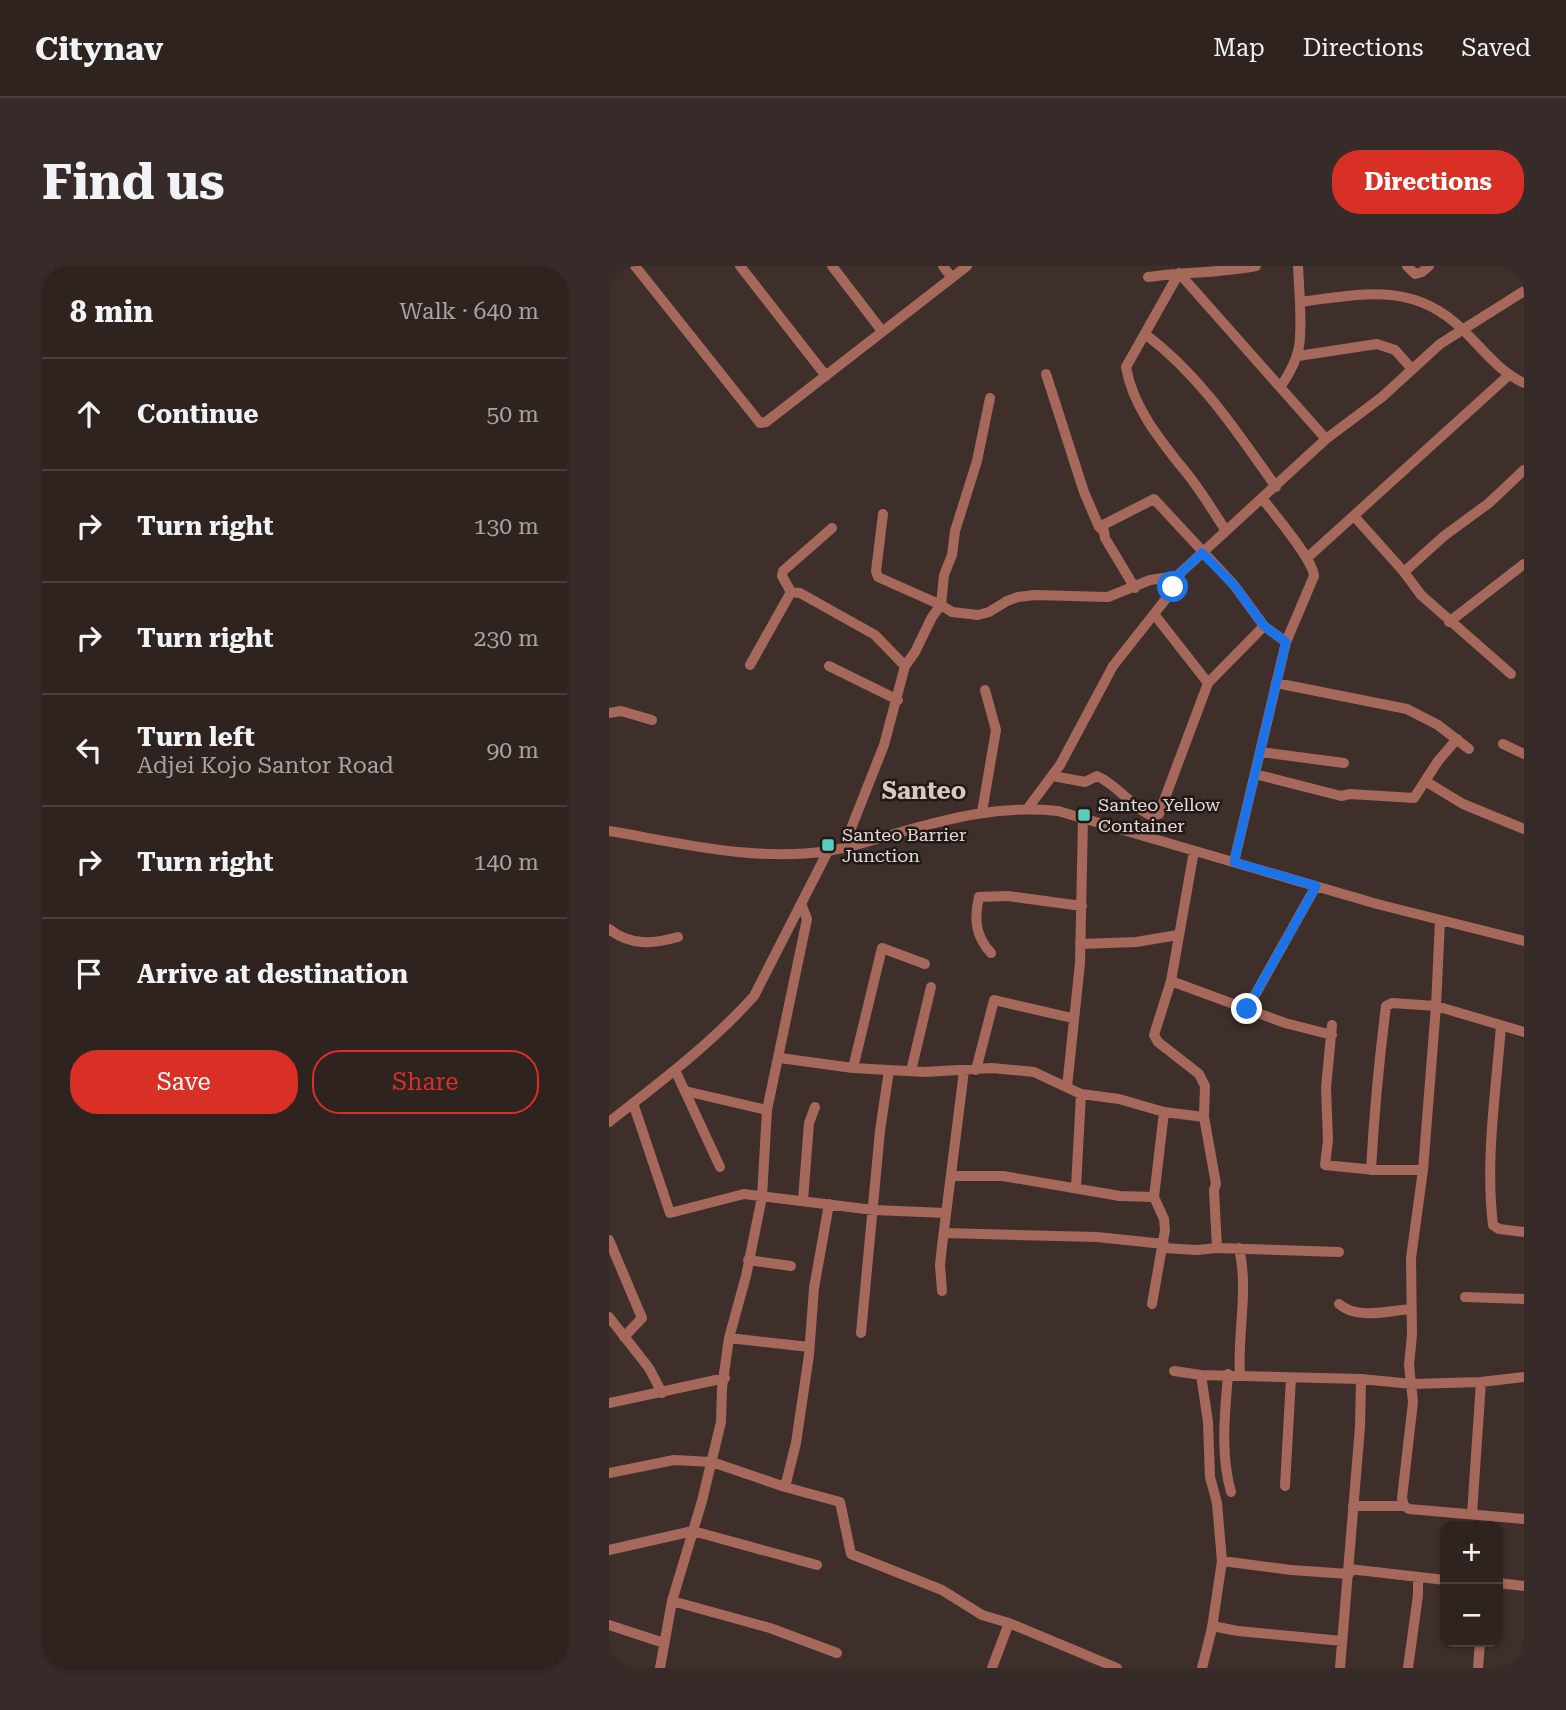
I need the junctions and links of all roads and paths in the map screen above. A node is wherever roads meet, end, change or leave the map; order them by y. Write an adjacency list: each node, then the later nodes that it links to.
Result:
1 (635, 266): 22 (street)
2 (740, 266): 22 (street)
3 (832, 266): 16 (street)
4 (943, 266): 12 (street)
5 (967, 266): 12 (street)
6 (1256, 266): 10 (street)
7 (1298, 266): 14 (street)
8 (1407, 266): 9 (street)
9 (1429, 266)
10 (1179, 273): 11 (street); 17 (street); 24 (street)
11 (1148, 277)
12 (952, 278): 16 (street)
13 (1524, 291): 15 (street)
14 (1300, 302): 15 (street); 18 (street)
15 (1462, 329): 19 (street); 21 (street)
16 (882, 331): 22 (street)
17 (1145, 334): 28 (street); 34 (street)
18 (1298, 356): 19 (street); 24 (street)
19 (1412, 369): 26 (street)
20 (1046, 374): 32 (street)
21 (1509, 375): 23 (street); 31 (street)
22 (827, 376)
23 (1524, 383)
24 (1281, 386): 26 (street)
25 (989, 398): 42 (street)
26 (1326, 439): 28 (street)
27 (1524, 470): 38 (street)
28 (1276, 487): 29 (street)
29 (1262, 498): 34 (street); 36 (street)
30 (883, 514): 42 (street)
31 (1354, 516): 36 (street); 38 (street)
32 (1099, 527): 35 (street); 40 (street)
33 (832, 528): 41 (street)
34 (1226, 531): 35 (street)
35 (1202, 553): 39 (street); 45 (street)
36 (1307, 558): 46 (street)
37 (1524, 564): 44 (street)
38 (1404, 572): 44 (street)
39 (1177, 576): 40 (street); 43 (street)
40 (1135, 588): 42 (street)
41 (791, 592): 47 (street); 49 (street)
42 (941, 604): 49 (street)
43 (1154, 614): 51 (street); 64 (street)
44 (1449, 622): 50 (street)
45 (1264, 626): 46 (street); 51 (street)
46 (1286, 642): 52 (street)
47 (750, 665)
48 (829, 666): 54 (street)
49 (905, 666): 54 (street)
50 (1511, 674)
51 (1208, 683): 64 (street)
52 (1276, 683): 57 (street); 60 (street)
53 (985, 690): 67 (street)
54 (898, 700): 71 (street)
55 (609, 713): 56 (street)
56 (652, 720)
57 (1457, 739): 59 (street); 65 (street)
58 (1503, 744): 61 (street)
59 (1469, 748)
60 (1260, 752): 62 (street); 63 (street)
61 (1524, 754)
62 (1344, 763)
63 (1255, 774): 65 (street); 74 (street)
64 (1053, 776): 66 (street)
65 (1425, 781): 69 (street)
66 (1028, 808): 67 (street); 68 (street)
67 (982, 811): 71 (street)
68 (1083, 818): 73 (street); 77 (street)
69 (1524, 829)
70 (609, 831): 72 (street)
71 (850, 846): 72 (street)
72 (828, 851): 76 (street)
73 (1194, 851): 74 (street); 80 (street)
74 (1234, 862): 75 (street)
75 (1316, 886): 78 (street); 89 (street)
76 (801, 906): 93 (street); 95 (street)
77 (1082, 906): 83 (street); 84 (street)
78 (1440, 920): 82 (street); 88 (street)
79 (609, 929): 81 (street)
80 (1178, 935): 83 (street); 86 (street)
81 (678, 937)
82 (1522, 938)
83 (1080, 944): 90 (street)
84 (991, 953)
85 (925, 964): 94 (street)
86 (1171, 981): 89 (street); 107 (street)
87 (931, 987): 98 (street)
88 (1436, 1006): 91 (street); 110 (street); 111 (street)
89 (1247, 1009): 110 (street)
90 (1072, 1018): 97 (street); 100 (street)
91 (1501, 1026): 92 (street); 120 (street)
92 (1524, 1032)
93 (780, 1058): 94 (street); 105 (street)
94 (853, 1068): 96 (street)
95 (675, 1070): 101 (street); 103 (street)
96 (889, 1070): 98 (street); 118 (street)
97 (976, 1070): 99 (street); 100 (street)
98 (911, 1071): 99 (street)
99 (964, 1071): 112 (street)
100 (1067, 1087): 102 (street)
101 (685, 1091): 105 (street); 109 (street)
102 (1081, 1094): 106 (street); 113 (street)
103 (633, 1103): 108 (street); 114 (street)
104 (815, 1107): 116 (street)
105 (767, 1110): 114 (street)
106 (1164, 1112): 107 (street); 115 (street)
107 (1203, 1117): 124 (street)
108 (609, 1122)
109 (720, 1167)
110 (1371, 1170): 111 (street)
111 (1423, 1170): 134 (street)
112 (952, 1176): 113 (street); 119 (street)
113 (1076, 1188): 115 (street)
114 (762, 1197): 116 (street); 127 (street)
115 (1154, 1197): 123 (street)
116 (803, 1200): 117 (street)
117 (829, 1204): 118 (street); 139 (street)
118 (874, 1210): 119 (street); 136 (street)
119 (946, 1213): 121 (street)
120 (1524, 1232)
121 (944, 1233): 123 (street); 129 (street)
122 (609, 1240): 137 (street)
123 (1163, 1246): 124 (street); 132 (street)
124 (1217, 1248): 125 (street)
125 (1239, 1248): 126 (street); 143 (street)
126 (1339, 1252)
127 (748, 1260): 128 (street); 138 (street)
128 (791, 1266)
129 (942, 1291)
130 (1465, 1297): 131 (street)
131 (1524, 1299)
132 (1152, 1304)
133 (1339, 1304): 134 (street)
134 (1410, 1309): 149 (street)
135 (609, 1317): 137 (street)
136 (861, 1333)
137 (624, 1337): 150 (street)
138 (729, 1338): 139 (street); 145 (street)
139 (810, 1348): 155 (street)
140 (1174, 1371): 142 (street)
141 (1228, 1374): 142 (street); 143 (street); 156 (street)
142 (1201, 1376): 163 (street)
143 (1240, 1376): 146 (street)
144 (1524, 1377): 148 (street)
145 (725, 1378): 150 (street); 152 (street)
146 (1291, 1378): 147 (street); 154 (street)
147 (1361, 1379): 149 (street); 157 (street)
148 (1481, 1382): 149 (street); 159 (street)
149 (1412, 1384): 158 (street)
150 (662, 1393): 151 (street)
151 (609, 1404)
152 (712, 1462): 153 (street); 155 (street); 161 (street)
153 (609, 1473)
154 (1285, 1486)
155 (785, 1488): 171 (street)
156 (1231, 1492)
157 (1353, 1506): 158 (street); 165 (street)
158 (1404, 1506): 159 (street)
159 (1472, 1514): 160 (street)
160 (1524, 1519)
161 (693, 1531): 162 (street); 164 (street); 170 (street)
162 (609, 1550)
163 (1221, 1561): 165 (street); 173 (street)
164 (817, 1565)
165 (1349, 1571): 166 (street); 174 (street)
166 (1418, 1578): 167 (street); 183 (street)
167 (1440, 1580)
168 (1503, 1584): 169 (street)
169 (1524, 1586)
170 (673, 1601): 175 (street); 177 (street)
171 (1009, 1623): 179 (street); 180 (street)
172 (609, 1625): 175 (street)
173 (1212, 1626): 174 (street); 181 (street)
174 (1342, 1641): 182 (street)
175 (664, 1643): 178 (street)
176 (1480, 1647): 184 (street)
177 (837, 1653)
178 (660, 1668)
179 (992, 1668)
180 (1117, 1668)
181 (1202, 1668)
182 (1340, 1668)
183 (1408, 1668)
184 (1478, 1668)

